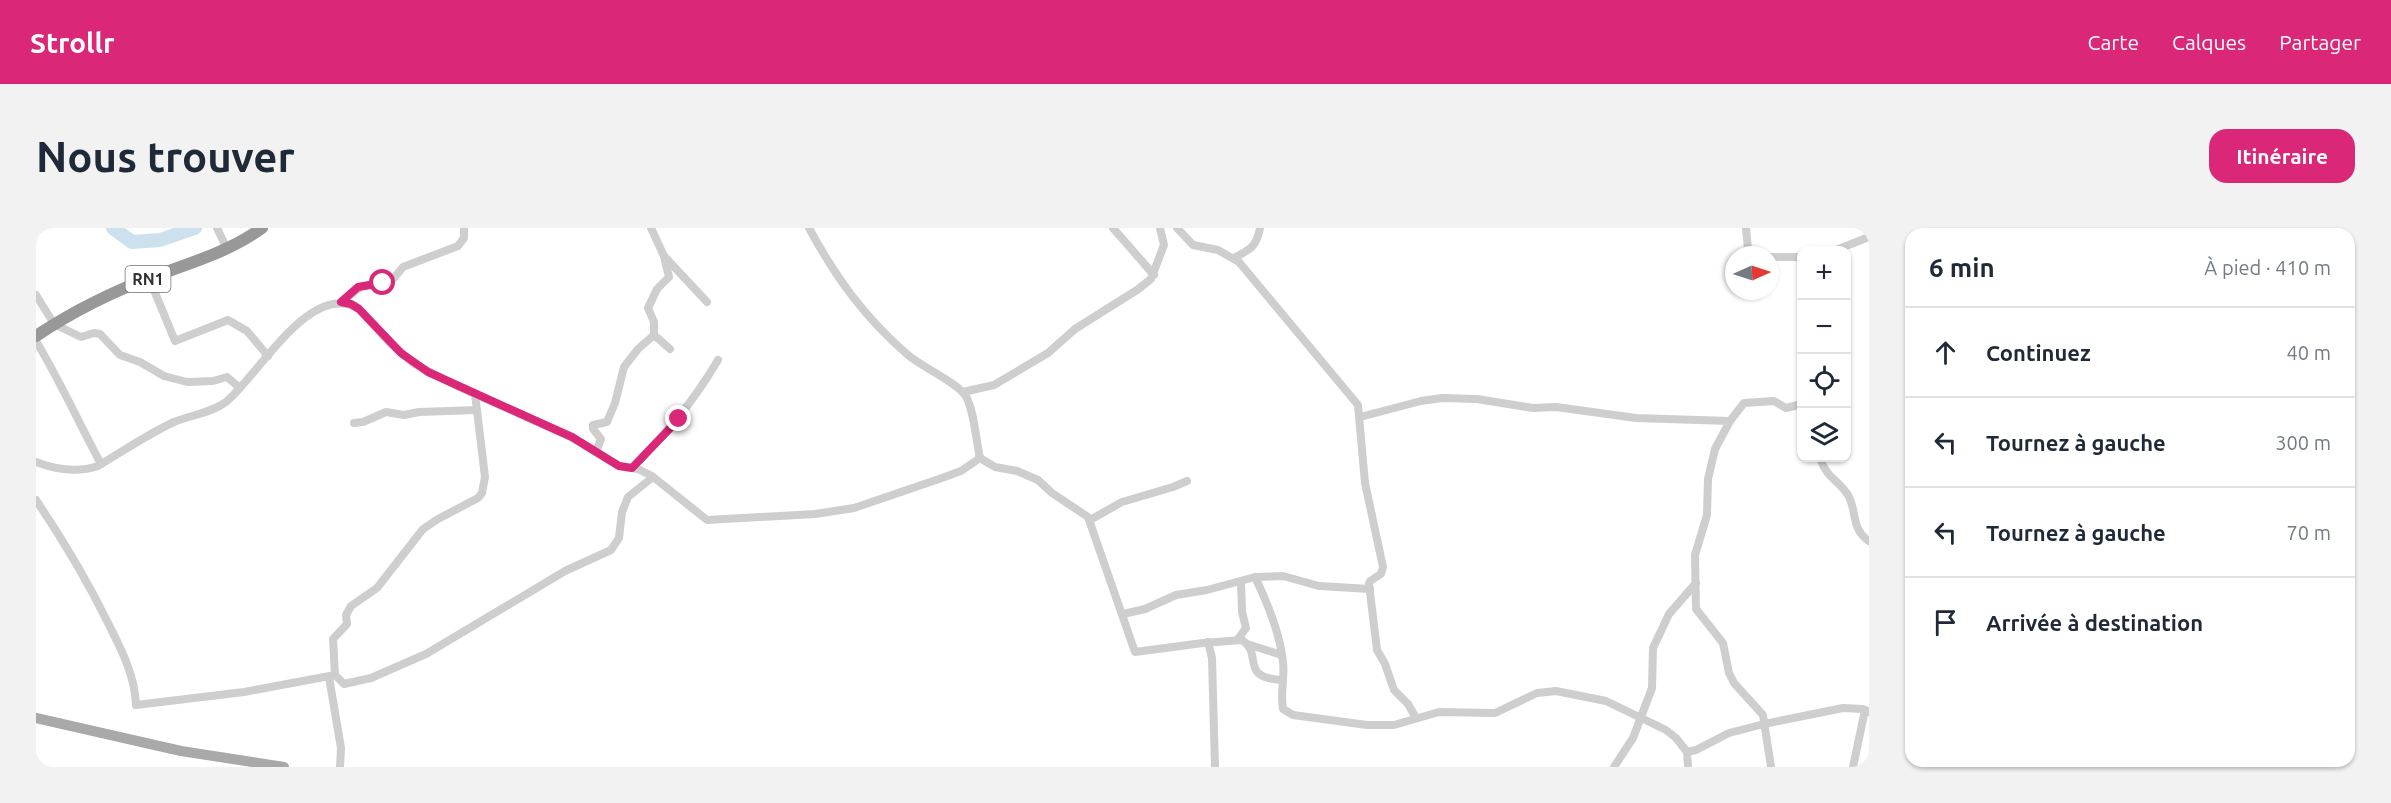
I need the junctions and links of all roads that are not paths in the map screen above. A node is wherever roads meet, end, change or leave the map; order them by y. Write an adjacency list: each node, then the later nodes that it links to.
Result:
1 (217, 228): 14 (street)
2 (262, 228): 14 (highway, RN1)
3 (651, 228): 15 (street)
4 (809, 228): 31 (street)
5 (1113, 228): 19 (street)
6 (1161, 228): 19 (street)
7 (1177, 228): 18 (street)
8 (1260, 228): 18 (street)
9 (1746, 228): 12 (street)
10 (466, 229): 22 (street)
11 (1869, 237): 13 (street)
12 (1748, 246)
13 (1846, 246)
14 (227, 249): 20 (highway, RN1)
15 (664, 256): 23 (street); 25 (street)
16 (1779, 257): 17 (street)
17 (1797, 257)
18 (1233, 258): 35 (street)
19 (1154, 275): 31 (street)
20 (149, 278): 24 (highway, RN1); 28 (street)
21 (36, 296): 24 (street)
22 (341, 302): 28 (street); 32 (street)
23 (707, 302)
24 (54, 324): 26 (highway, RN1); 30 (street)
25 (654, 335): 27 (street); 38 (street)
26 (36, 338): 42 (street)
27 (670, 349)
28 (268, 356): 30 (street)
29 (718, 360): 43 (street)
30 (240, 388): 42 (street)
31 (963, 392): 39 (street)
32 (475, 394): 34 (street); 38 (street)
33 (1797, 407): 36 (street)
34 (477, 410): 37 (street); 57 (street)
35 (1360, 417): 36 (street); 52 (street)
36 (1730, 421): 51 (street)
37 (354, 423)
38 (596, 452): 43 (street)
39 (980, 458): 44 (street); 47 (street)
40 (36, 462): 42 (street)
41 (1822, 462): 48 (street)
42 (101, 464)
43 (632, 468): 44 (street)
44 (653, 477): 57 (street)
45 (1187, 481): 47 (street)
46 (36, 500): 57 (street)
47 (1090, 520): 53 (street)
48 (1869, 541)
49 (1255, 577): 50 (street); 52 (street); 56 (street)
50 (1241, 582): 53 (street); 55 (street)
51 (1696, 583): 60 (street); 63 (street)
52 (1370, 589): 62 (street)
53 (1123, 614): 54 (street)
54 (1208, 642): 55 (street); 67 (street)
55 (1242, 642): 56 (street); 58 (street)
56 (1282, 655): 58 (street)
57 (332, 676): 66 (street)
58 (1283, 680): 62 (street)
59 (1867, 711): 63 (street); 71 (street)
60 (1641, 717): 62 (street); 64 (street); 68 (street)
61 (36, 718): 65 (main road)
62 (1416, 718)
63 (1764, 724): 64 (street); 70 (street)
64 (1687, 752): 69 (street)
65 (284, 767)
66 (340, 767)
67 (1215, 767)
68 (1614, 767)
69 (1688, 767)
70 (1771, 767)
71 (1853, 767)

